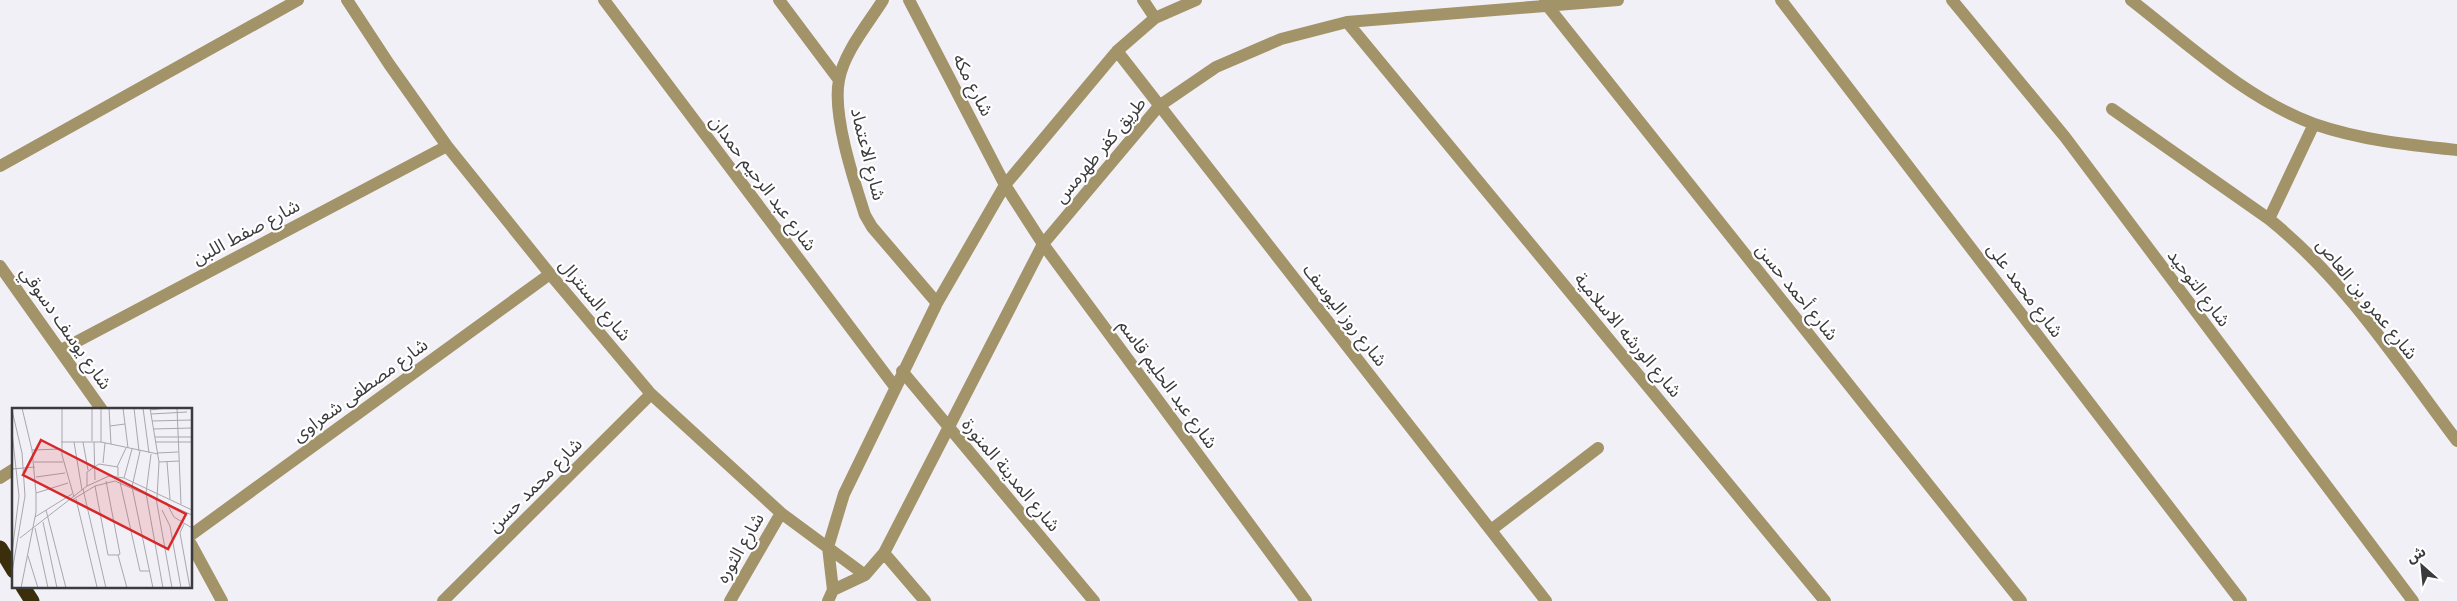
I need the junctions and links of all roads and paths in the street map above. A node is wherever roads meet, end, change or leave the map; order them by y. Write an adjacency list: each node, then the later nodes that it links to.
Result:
1 (298, 0): 23 (street)
2 (347, 0): 21 (street, شارع السنترال)
3 (604, 0): 32 (street, شارع عبد الرحيم حمدان)
4 (779, 0): 17 (street)
5 (884, 0): 17 (street, شارع الاعتماد)
6 (909, 0): 24 (street, شارع مكه)
7 (1143, 0): 14 (street)
8 (1196, 0): 14 (street, طريق كفر طهرمس)
9 (1618, 0): 13 (street, طريق كفر طهرمس)
10 (1781, 0): 61 (street, شارع محمد على)
11 (1952, 0): 62 (street, شارع التوحيد)
12 (2131, 0): 20 (street)
13 (1545, 2): 15 (street, طريق كفر طهرمس); 60 (street, شارع أحمد حسن)
14 (1155, 18): 16 (street, طريق كفر طهرمس)
15 (1347, 22): 18 (street, طريق كفر طهرمس); 59 (street, شارع الورشه الاسلامية)
16 (1117, 51): 18 (street, شارع روز اليوسف); 24 (street, طريق كفر طهرمس)
17 (839, 80): 29 (street, شارع الاعتماد)
18 (1159, 106): 26 (street, طريق كفر طهرمس); 41 (street, شارع روز اليوسف)
19 (2112, 109): 25 (street, شارع عمرو بن العاص)
20 (2314, 124): 22 (street); 25 (street)
21 (447, 146): 28 (street, شارع السنترال); 30 (street, شارع صفط اللبن)
22 (2457, 150)
23 (0, 166)
24 (1005, 185): 26 (street, شارع عبد الحليم قاسم); 29 (street, طريق كفر طهرمس)
25 (2269, 219): 36 (street, شارع عمرو بن العاص)
26 (1043, 244): 35 (street, طريق كفر طهرمس); 57 (street, شارع عبد الحليم قاسم)
27 (0, 266): 30 (street, شارع يوسف دسوقي)
28 (550, 274): 33 (street, شارع السنترال); 42 (street, شارع مصطفى شعراوى)
29 (937, 303): 31 (street, طريق كفر طهرمس)
30 (62, 350): 34 (street, شارع يوسف دسوقي)
31 (902, 371): 32 (street, طريق كفر طهرمس); 35 (street, شارع المدينة المنورة)
32 (895, 387): 44 (street, طريق كفر طهرمس)
33 (651, 394): 40 (street, شارع السنترال); 53 (street, شارع محمد حسن)
34 (101, 408)
35 (948, 427): 46 (street, طريق كفر طهرمس); 56 (street, شارع المدينة المنورة)
36 (2457, 441)
37 (1598, 448): 41 (street)
38 (12, 470): 39 (street)
39 (0, 478)
40 (781, 513): 44 (street, شارع السنترال); 54 (street, شارع الثوره)
41 (1491, 530): 58 (street, شارع روز اليوسف)
42 (192, 534)
43 (192, 546): 52 (street)
44 (828, 547): 48 (street, شارع السنترال); 50 (street, طريق كفر طهرمس)
45 (0, 548): 47 (highway)
46 (884, 553): 48 (street, طريق كفر طهرمس); 55 (street)
47 (12, 568)
48 (865, 576): 50 (street, طريق كفر طهرمس)
49 (24, 588): 51 (highway)
50 (830, 596)
51 (32, 601)
52 (222, 601)
53 (443, 601)
54 (730, 601)
55 (925, 601)
56 (1094, 601)
57 (1306, 601)
58 (1546, 601)
59 (1825, 601)
60 (2020, 601)
61 (2241, 601)
62 (2413, 601)

